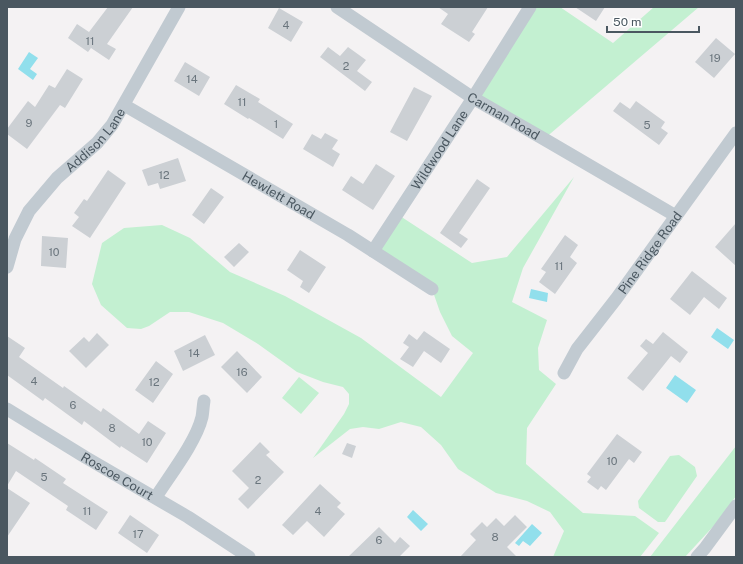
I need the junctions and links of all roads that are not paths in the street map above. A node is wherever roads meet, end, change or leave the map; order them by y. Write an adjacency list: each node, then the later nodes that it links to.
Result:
1 (179, 7): 5 (street, Addison Lane)
2 (337, 7): 4 (street, Carman Road)
3 (530, 7): 4 (street, Wildwood Lane)
4 (473, 98): 7 (street, Carman Road); 8 (street, Wildwood Lane)
5 (124, 105): 8 (street, Hewlett Road); 9 (street, Addison Lane)
6 (736, 133): 7 (street, Pine Ridge Road)
7 (676, 216): 11 (street, Pine Ridge Road)
8 (373, 251): 10 (street, Hewlett Road)
9 (7, 267)
10 (432, 289)
11 (564, 373)
12 (204, 401): 14 (street, Roscoe Court)
13 (7, 409): 14 (street, Roscoe Court)
14 (156, 497): 16 (street)
15 (736, 506): 17 (street)
16 (249, 557)
17 (697, 557)

